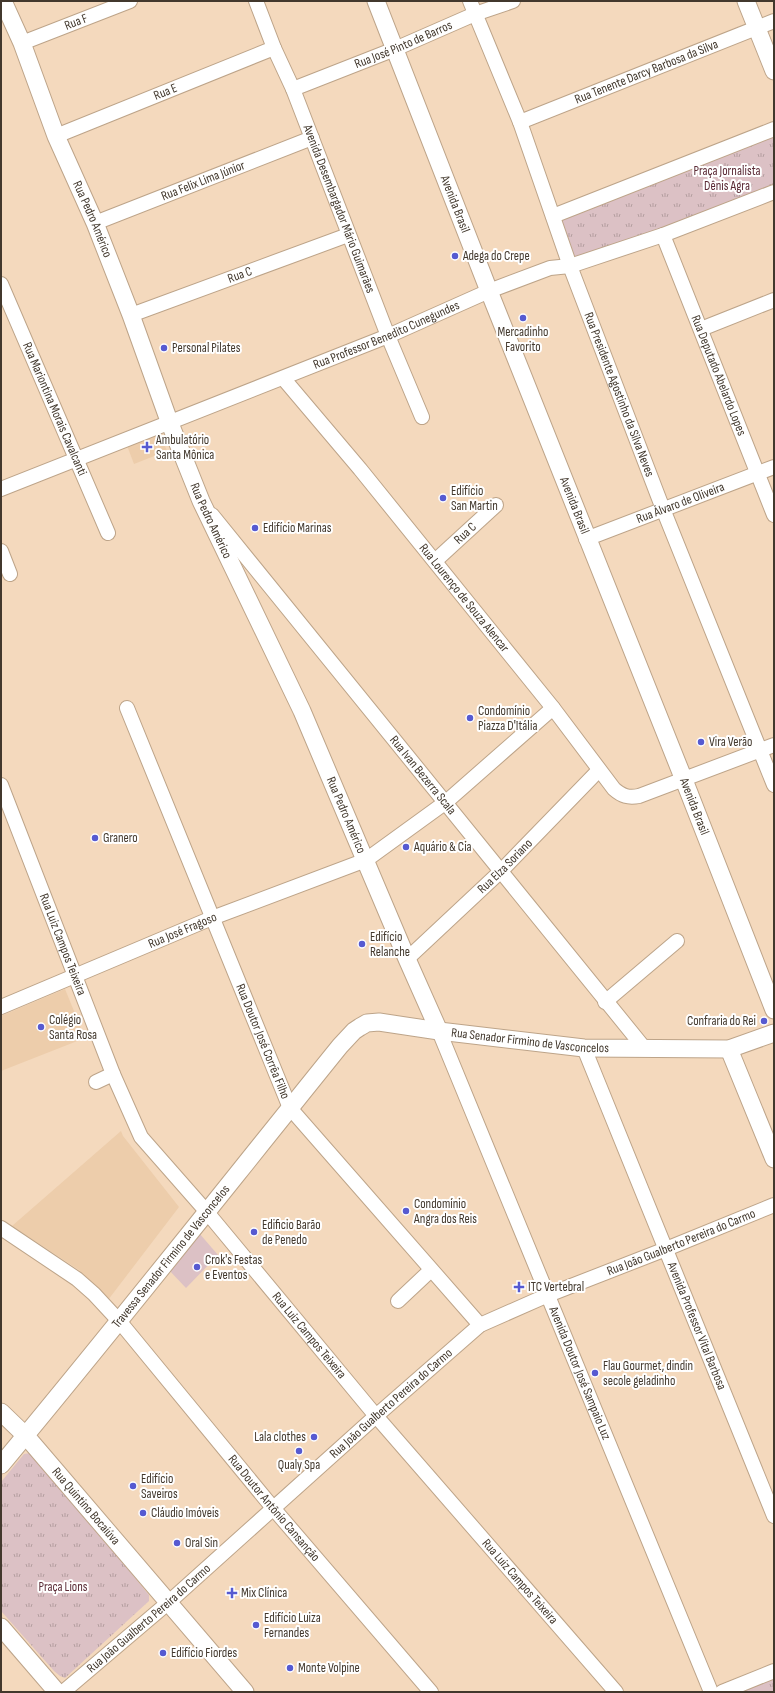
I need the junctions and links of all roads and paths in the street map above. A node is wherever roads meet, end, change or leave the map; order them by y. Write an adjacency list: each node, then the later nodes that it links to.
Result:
1 (3, 1): 8 (street, Rua Pedro Américo)
2 (130, 1): 11 (street, Rua F)
3 (256, 1): 12 (street, Avenida Desembargador Mário Guimarães)
4 (376, 1): 13 (street, Avenida Brasil)
5 (513, 1): 7 (street, Rua José Pinto de Barros)
6 (746, 1): 10 (street)
7 (472, 8): 13 (street, Rua José Pinto de Barros); 16 (street, Rua Presidente Agostinho da Silva Neves)
8 (5, 20): 11 (street, Rua Pedro Américo)
9 (774, 21): 10 (street, Rua Tenente Darcy Barbosa da Silva)
10 (756, 28): 14 (street); 16 (street, Rua Tenente Darcy Barbosa da Silva)
11 (22, 43): 18 (street, Rua Pedro Américo)
12 (274, 48): 15 (street, Avenida Desembargador Mário Guimarães); 18 (street, Rua E)
13 (395, 49): 15 (street, Rua José Pinto de Barros); 27 (street, Avenida Brasil)
14 (774, 71)
15 (293, 88): 19 (street, Avenida Desembargador Mário Guimarães)
16 (520, 122): 21 (street, Rua Presidente Agostinho da Silva Neves)
17 (774, 129): 21 (street)
18 (56, 136): 22 (street, Rua Pedro Américo)
19 (312, 138): 22 (street, Rua Felix Lima Júnior); 23 (street, Avenida Desembargador Mário Guimarães)
20 (774, 192): 24 (street, Rua Professor Benedito Cunegundes)
21 (554, 216): 25 (street, Rua Presidente Agostinho da Silva Neves)
22 (95, 223): 29 (street, Rua Pedro Américo)
23 (348, 235): 29 (street, Rua C); 31 (street, Avenida Desembargador Mário Guimarães)
24 (663, 235): 25 (street, Rua Professor Benedito Cunegundes); 30 (street, Rua Deputado Abelardo Lopes)
25 (570, 266): 27 (street, Rua Professor Benedito Cunegundes); 41 (street, Rua Presidente Agostinho da Silva Neves)
26 (1, 284): 35 (street, Rua Mariontina Morais Cavalcanti)
27 (489, 291): 31 (street, Rua Professor Benedito Cunegundes); 44 (street, Avenida Brasil)
28 (774, 300): 30 (street)
29 (131, 315): 34 (street, Rua Pedro Américo)
30 (701, 329): 37 (street, Rua Deputado Abelardo Lopes)
31 (388, 336): 32 (street, Rua Professor Benedito Cunegundes); 33 (street, Avenida Desembargador Mário Guimarães)
32 (283, 378): 34 (street, Rua Professor Benedito Cunegundes); 46 (street, Rua Lourenço de Souza Alencar)
33 (422, 417)
34 (169, 421): 35 (street, Rua Professor Benedito Cunegundes); 39 (street, Rua Pedro Américo)
35 (75, 458): 38 (street, Rua Professor Benedito Cunegundes); 43 (street, Rua Mariontina Morais Cavalcanti)
36 (774, 467): 37 (street, Rua Álvaro de Oliveira)
37 (758, 473): 41 (street, Rua Álvaro de Oliveira); 42 (street, Rua Deputado Abelardo Lopes)
38 (1, 489)
39 (201, 501): 56 (street, Rua Ivan Bezerra Scala); 57 (street, Rua Pedro Américo)
40 (496, 506): 46 (street, Rua C)
41 (663, 509): 44 (street, Rua Álvaro de Oliveira); 51 (street, Rua Presidente Agostinho da Silva Neves)
42 (774, 515)
43 (108, 533)
44 (586, 539): 53 (street, Avenida Brasil)
45 (1, 550): 47 (street)
46 (435, 561): 49 (street, Rua Lourenço de Souza Alencar)
47 (10, 574)
48 (127, 708): 59 (street, Rua Doutor José Corrêa Filho)
49 (553, 708): 52 (street, Rua Lourenço de Souza Alencar); 56 (street, Rua José Fragoso)
50 (774, 745): 51 (street)
51 (760, 750): 53 (street); 55 (street, Rua Presidente Agostinho da Silva Neves)
52 (599, 770): 53 (street, Rua Lourenço de Souza Alencar); 58 (street, Rua Elza Soriano)
53 (684, 780): 65 (street, Avenida Brasil)
54 (1, 785): 62 (street, Rua Luiz Campos Teixeira)
55 (774, 785)
56 (446, 802): 57 (street, Rua José Fragoso); 58 (street, Rua Ivan Bezerra Scala)
57 (366, 860): 59 (street, Rua José Fragoso); 61 (street, Rua Pedro Américo)
58 (500, 871): 61 (street, Rua Elza Soriano); 63 (street, Rua Ivan Bezerra Scala)
59 (212, 918): 62 (street, Rua José Fragoso); 74 (street, Rua Doutor José Corrêa Filho)
60 (677, 941): 63 (street)
61 (407, 959): 66 (street, Rua Pedro Américo)
62 (76, 976): 64 (street, Rua José Fragoso); 72 (street, Rua Luiz Campos Teixeira)
63 (606, 1002): 70 (street, Rua Ivan Bezerra Scala)
64 (1, 1007)
65 (774, 1010)
66 (439, 1031): 68 (street, Rua Senador Firmino de Vasconcelos); 69 (street, Rua Senador Firmino de Vasconcelos); 81 (street, Avenida Doutor José Sampaio Luz)
67 (774, 1033): 71 (street)
68 (340, 1046): 74 (street, Travessa Senador Firmino de Vasconcelos)
69 (584, 1048): 70 (street, Rua Senador Firmino de Vasconcelos); 79 (street, Avenida Professor Vital Barbosa)
70 (645, 1049): 71 (street, Rua Senador Firmino de Vasconcelos)
71 (729, 1050): 75 (street)
72 (113, 1074): 73 (street); 77 (street, Rua Luiz Campos Teixeira)
73 (96, 1082)
74 (290, 1108): 77 (street, Travessa Senador Firmino de Vasconcelos); 80 (street, Rua Doutor José Corrêa Filho)
75 (774, 1159)
76 (774, 1205): 79 (street, Rua João Gualberto Pereira do Carmo)
77 (206, 1211): 83 (street, Travessa Senador Firmino de Vasconcelos); 86 (street, Rua Luiz Campos Teixeira)
78 (1, 1228): 83 (street)
79 (666, 1249): 81 (street, Rua João Gualberto Pereira do Carmo); 90 (street, Avenida Professor Vital Barbosa)
80 (431, 1270): 82 (street); 84 (street, Rua Doutor José Corrêa Filho)
81 (548, 1295): 84 (street, Rua João Gualberto Pereira do Carmo); 99 (street, Avenida Doutor José Sampaio Luz)
82 (398, 1301)
83 (120, 1322): 87 (street, Travessa Senador Firmino de Vasconcelos); 89 (street, Rua Doutor Antônio Cansanção)
84 (480, 1325): 86 (street, Rua João Gualberto Pereira do Carmo)
85 (1, 1412): 87 (street, Rua Quintino Bocaiúva)
86 (376, 1416): 89 (street, Rua João Gualberto Pereira do Carmo); 98 (street, Rua Luiz Campos Teixeira)
87 (26, 1436): 88 (street, Travessa Senador Firmino de Vasconcelos); 91 (street, Rua Quintino Bocaiúva)
88 (1, 1465)
89 (274, 1508): 91 (street, Rua João Gualberto Pereira do Carmo); 97 (street, Rua Doutor Antônio Cansanção)
90 (774, 1516)
91 (168, 1602): 95 (street, Rua João Gualberto Pereira do Carmo); 96 (street, Rua Quintino Bocaiúva)
92 (1, 1627): 94 (street)
93 (774, 1671): 100 (street)
94 (57, 1692)
95 (64, 1692)
96 (245, 1692)
97 (431, 1692)
98 (616, 1692)
99 (711, 1692)
100 (722, 1692)

